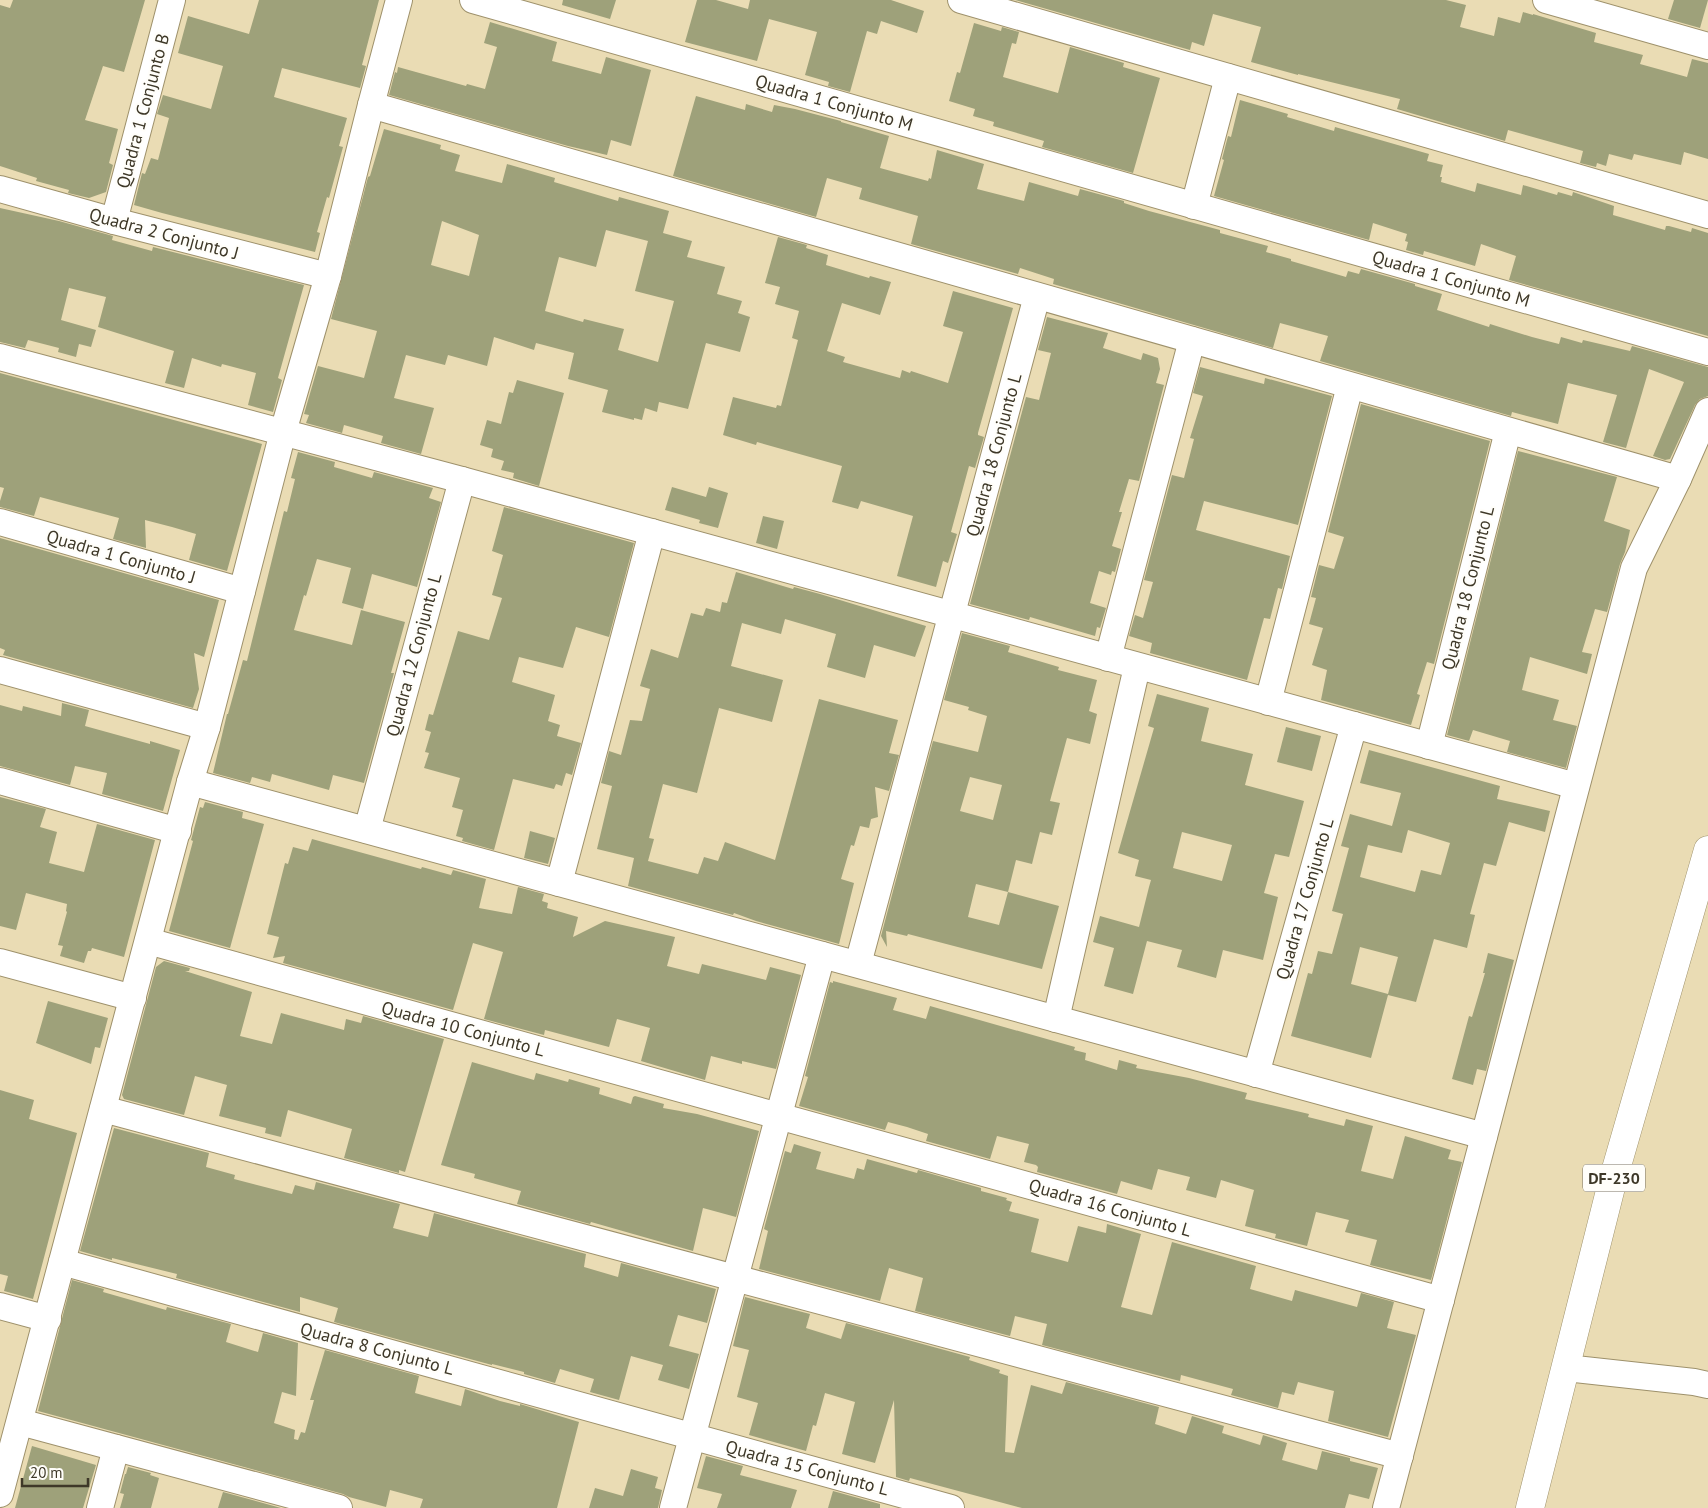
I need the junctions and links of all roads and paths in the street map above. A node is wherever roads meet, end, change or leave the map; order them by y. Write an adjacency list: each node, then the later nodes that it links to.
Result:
1 (172, 0): 12 (street, Quadra 1 Conjunto B)
2 (399, 0): 8 (street)
3 (473, 0): 10 (street, Quadra 1 Conjunto M)
4 (961, 0): 7 (street)
5 (1546, 0): 6 (street)
6 (1708, 46)
7 (1228, 77): 10 (street); 11 (street)
8 (371, 105): 13 (street); 14 (street)
9 (0, 189): 12 (street, Quadra 2 Conjunto J)
10 (1194, 206): 16 (street, Quadra 1 Conjunto M)
11 (1708, 215)
12 (114, 221): 13 (street, Quadra 2 Conjunto J)
13 (328, 276): 21 (street)
14 (1037, 296): 15 (street); 27 (street, Quadra 18 Conjunto L)
15 (1192, 340): 18 (street); 28 (street)
16 (1708, 352)
17 (0, 357): 21 (street)
18 (1350, 386): 20 (street); 31 (street)
19 (1705, 423): 22 (street)
20 (1508, 431): 22 (street); 34 (street, Quadra 18 Conjunto L)
21 (283, 432): 23 (street); 26 (street)
22 (1678, 479): 37 (street)
23 (462, 480): 25 (street); 38 (street, Quadra 12 Conjunto L)
24 (0, 522): 26 (street, Quadra 1 Conjunto J)
25 (652, 532): 27 (street); 41 (street)
26 (242, 591): 33 (street)
27 (952, 615): 28 (street); 45 (street, Quadra 18 Conjunto L)
28 (1108, 658): 29 (street)
29 (1137, 667): 31 (street); 47 (street)
30 (0, 670): 33 (street)
31 (1268, 702): 32 (street)
32 (1354, 725): 34 (street); 48 (street, Quadra 17 Conjunto L)
33 (207, 727): 36 (street)
34 (1428, 746): 37 (street)
35 (0, 781): 39 (street)
36 (190, 782): 38 (street); 39 (street)
37 (1576, 786): 51 (street)
38 (367, 830): 41 (street)
39 (178, 831): 42 (street)
40 (1706, 865): 57 (main road, DF-230 / DF-230)
41 (559, 883): 43 (street)
42 (148, 941): 46 (street); 50 (street, Quadra 10 Conjunto L)
43 (822, 955): 45 (street); 50 (street)
44 (0, 962): 46 (street)
45 (858, 964): 47 (street)
46 (133, 998): 49 (street)
47 (1056, 1018): 48 (street)
48 (1256, 1074): 51 (street)
49 (103, 1109): 52 (street); 53 (street)
50 (778, 1116): 53 (street); 54 (street, Quadra 16 Conjunto L)
51 (1484, 1136): 54 (street)
52 (62, 1262): 56 (street); 60 (street, Quadra 8 Conjunto L)
53 (734, 1278): 60 (street); 62 (street)
54 (1441, 1300): 62 (street)
55 (0, 1306): 56 (street)
56 (48, 1319): 59 (street)
57 (1566, 1368): 58 (street); 69 (main road, DF-230 / DF-230)
58 (1708, 1385)
59 (20, 1422): 61 (street); 63 (street)
60 (692, 1436): 66 (street); 67 (street, Quadra 15 Conjunto L)
61 (116, 1448): 64 (street); 65 (street)
62 (1400, 1456): 68 (street)
63 (0, 1494)
64 (100, 1508)
65 (338, 1508)
66 (673, 1508)
67 (951, 1508)
68 (1386, 1508)
69 (1530, 1508)

